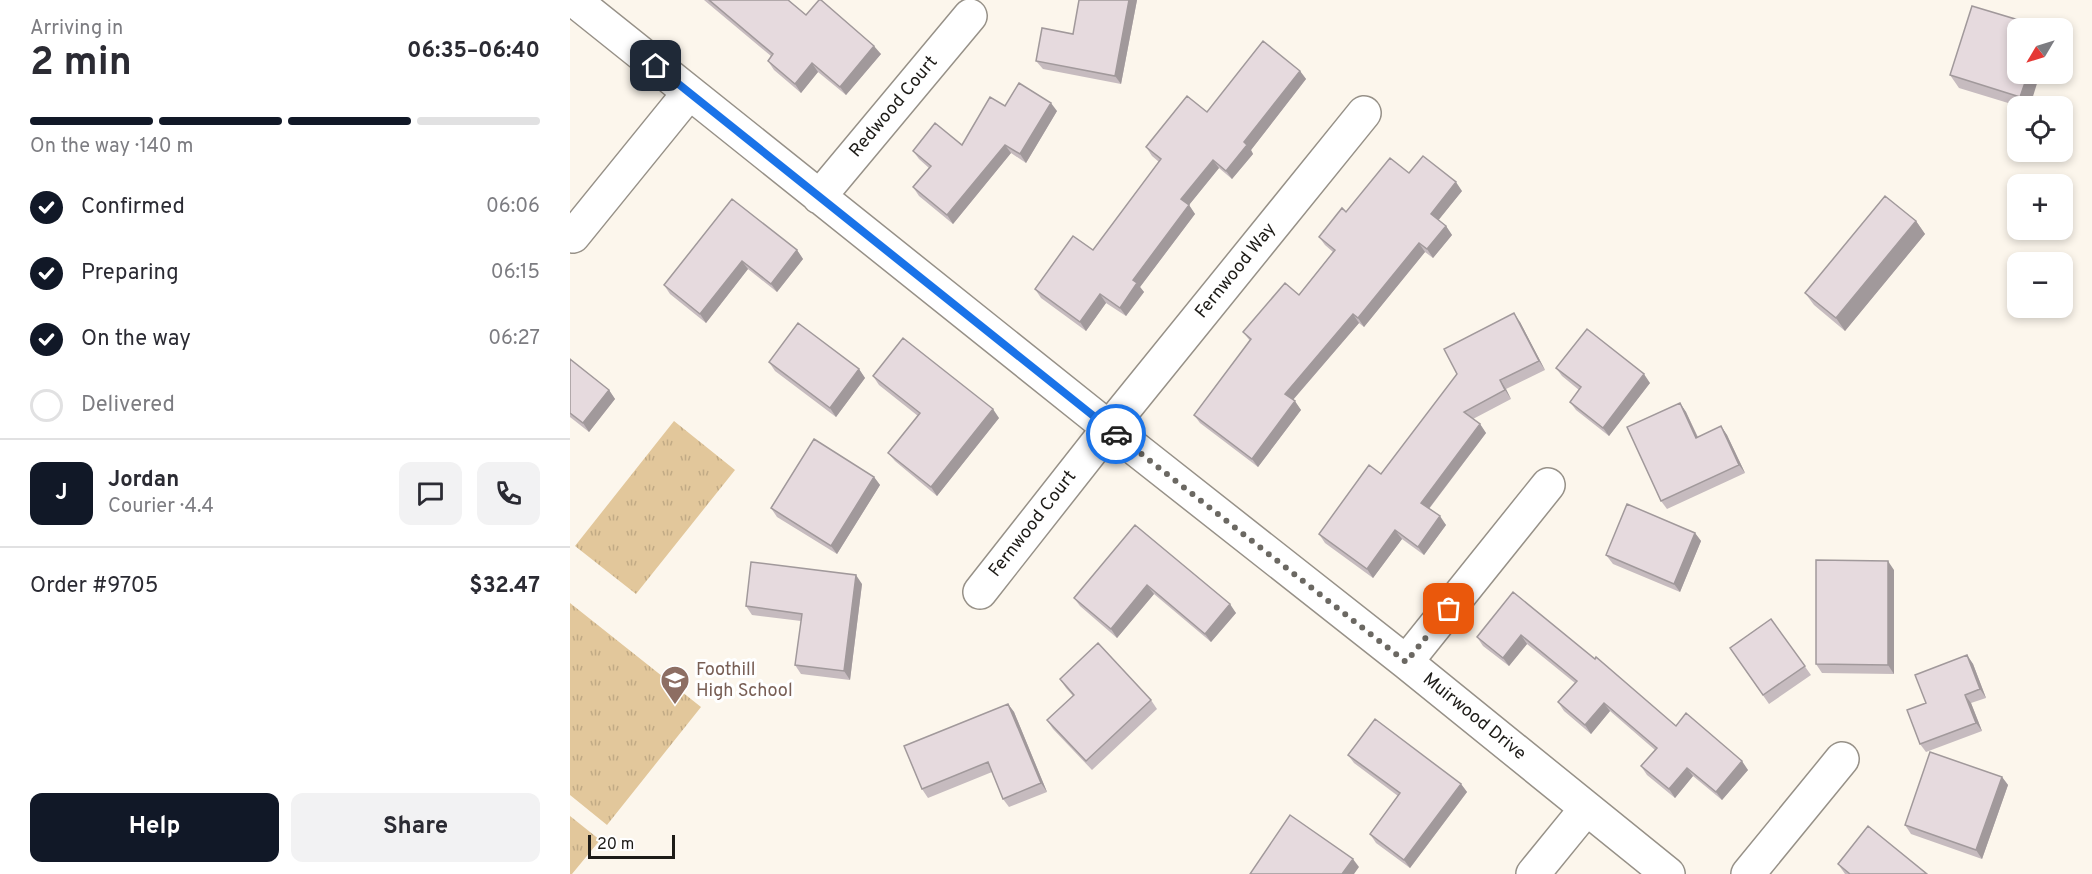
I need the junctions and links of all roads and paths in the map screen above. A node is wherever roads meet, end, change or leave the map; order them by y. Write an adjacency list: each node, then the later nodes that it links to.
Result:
1 (574, 0): 3 (street, Muirwood Drive)
2 (970, 16): 5 (street, Redwood Court)
3 (689, 93): 5 (street, Muirwood Drive); 6 (street)
4 (1364, 113): 7 (street, Fernwood Way)
5 (819, 197): 7 (street, Muirwood Drive)
6 (573, 236)
7 (1108, 428): 9 (street, Fernwood Court); 10 (street, Muirwood Drive)
8 (1548, 485): 10 (street)
9 (980, 592)
10 (1406, 662): 12 (street, Muirwood Drive)
11 (1842, 759): 15 (street)
12 (1586, 809): 13 (street); 14 (street, Muirwood Drive)
13 (1533, 874)
14 (1668, 874)
15 (1748, 874)

